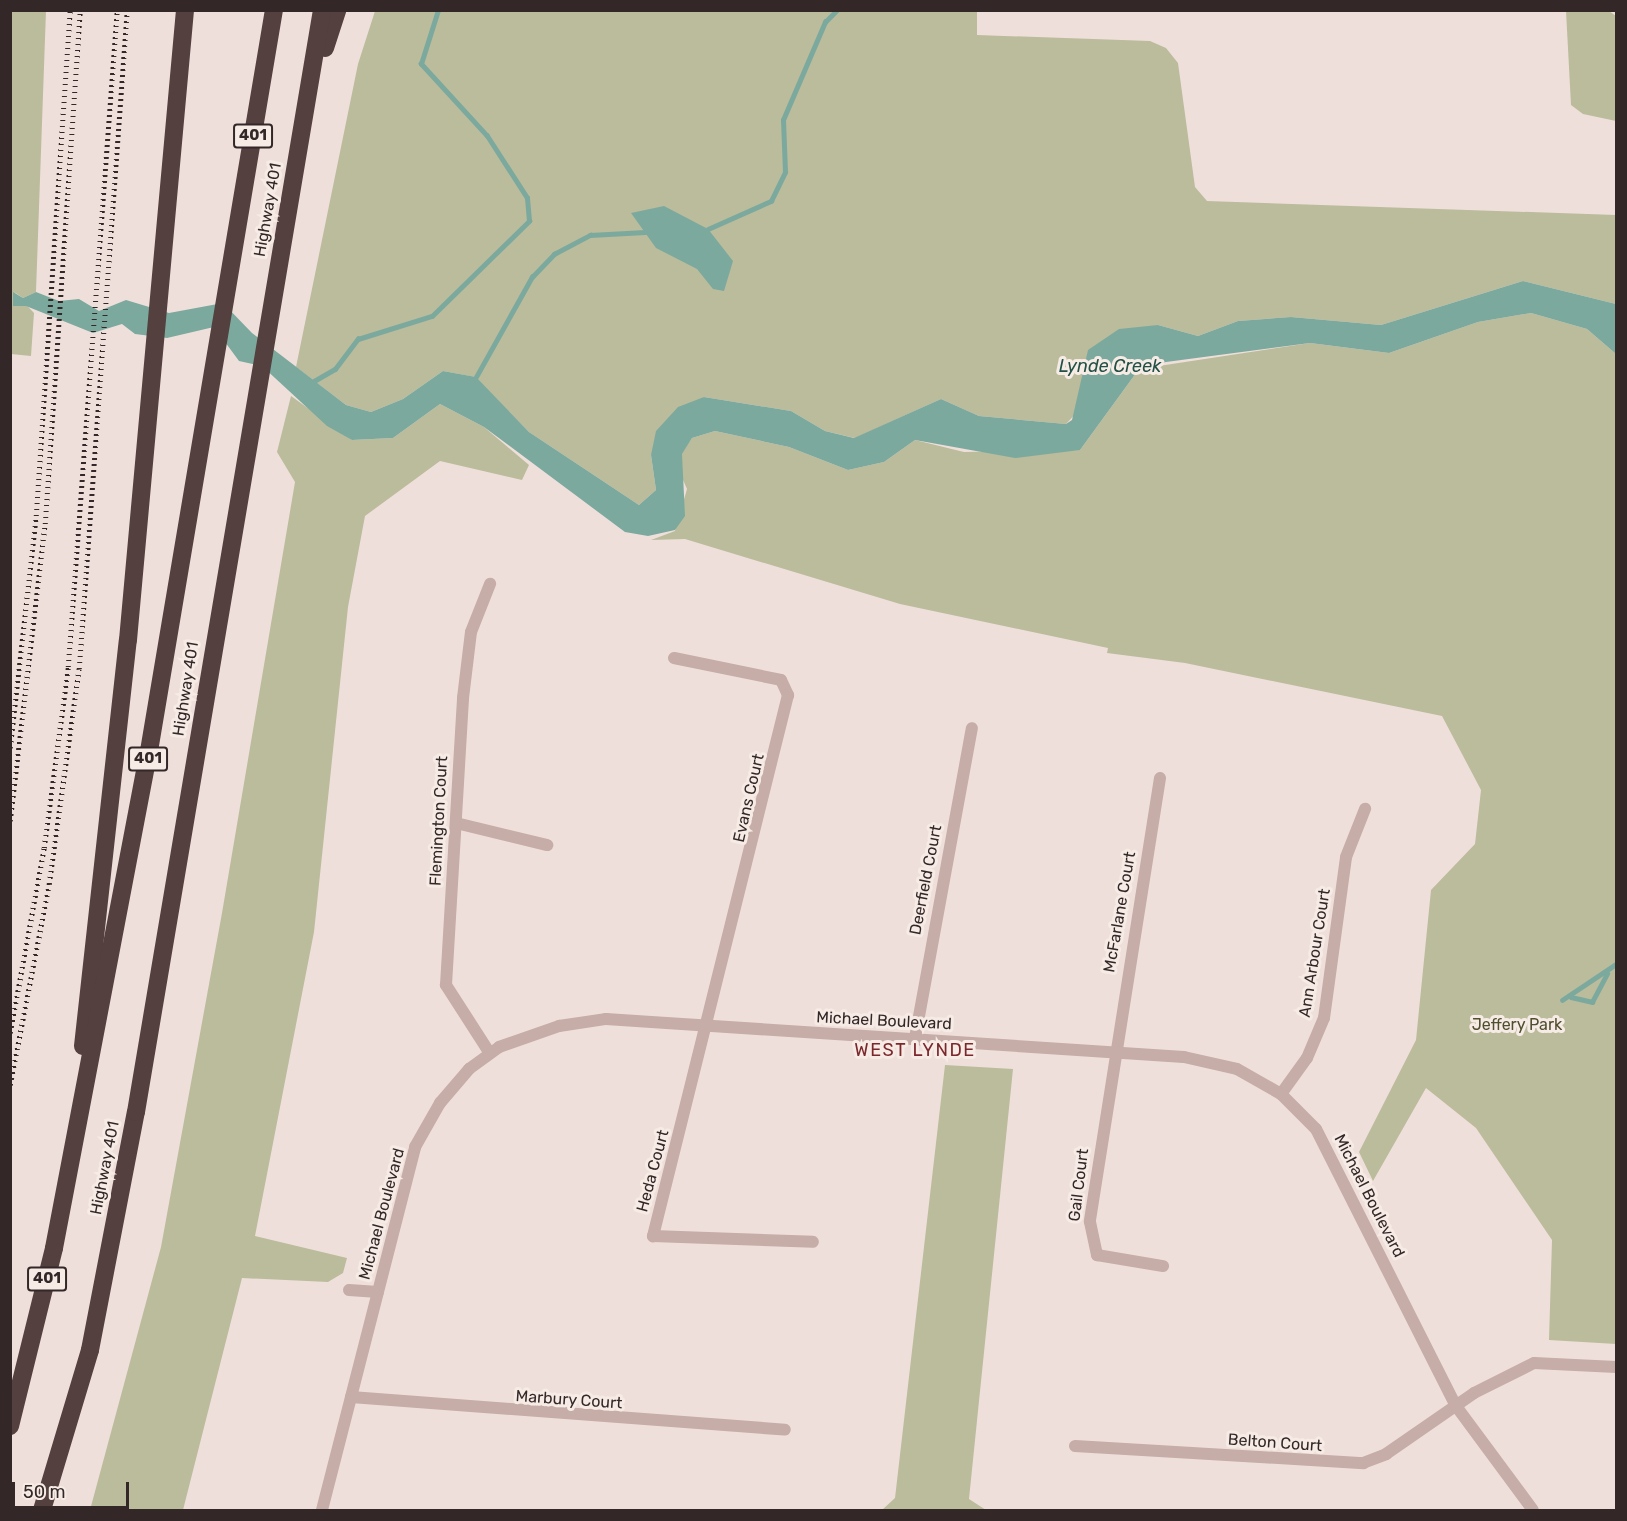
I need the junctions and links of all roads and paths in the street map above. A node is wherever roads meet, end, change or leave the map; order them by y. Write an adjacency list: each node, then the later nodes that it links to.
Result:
1 (184, 10): 18 (highway)
2 (274, 10): 18 (highway, Highway 401 / 401)
3 (322, 10): 5 (highway, Highway 401 / 401)
4 (337, 10): 5 (highway)
5 (308, 101): 29 (highway, Highway 401 / 401)
6 (490, 584): 11 (street, Flemington Court)
7 (674, 658): 13 (street, Evans Court)
8 (972, 728): 14 (street, Deerfield Court)
9 (1160, 778): 16 (street, McFarlane Court)
10 (1365, 809): 17 (street, Ann Arbour Court)
11 (456, 824): 12 (street); 15 (street, Flemington Court)
12 (547, 845)
13 (706, 1029): 14 (street, Michael Boulevard); 15 (street, Michael Boulevard); 19 (street, Heda Court)
14 (915, 1038): 16 (street, Michael Boulevard)
15 (489, 1052): 22 (street, Michael Boulevard)
16 (1114, 1052): 17 (street, Michael Boulevard); 20 (street, Gail Court)
17 (1281, 1094): 25 (street, Michael Boulevard)
18 (76, 1131): 26 (highway, Highway 401 / 401)
19 (813, 1242)
20 (1163, 1266)
21 (349, 1290): 22 (street)
22 (378, 1293): 24 (street, Michael Boulevard)
23 (1617, 1367): 25 (street, Belton Court)
24 (351, 1397): 27 (street, Marbury Court); 30 (street, Michael Boulevard)
25 (1456, 1406): 28 (street, Belton Court); 31 (street, Michael Boulevard)
26 (10, 1426)
27 (785, 1430)
28 (1075, 1446)
29 (42, 1510)
30 (322, 1510)
31 (1533, 1510)

